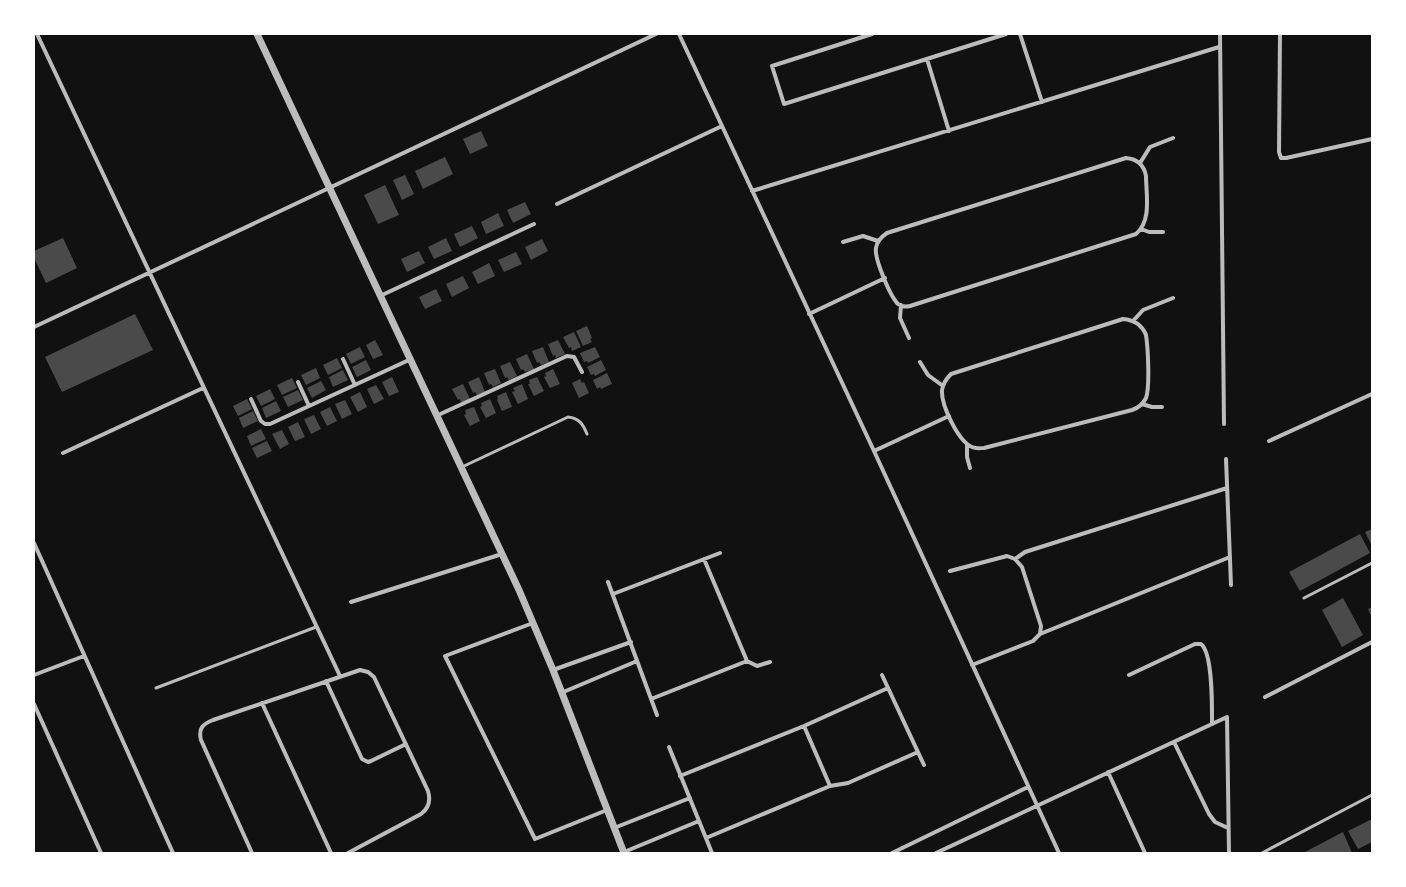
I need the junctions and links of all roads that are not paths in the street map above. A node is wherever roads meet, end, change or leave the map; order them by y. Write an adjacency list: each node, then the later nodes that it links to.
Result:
1 (37, 34): 26 (street)
2 (257, 34): 18 (street)
3 (656, 34): 18 (street)
4 (679, 34): 13 (street)
5 (872, 34): 11 (street)
6 (1006, 34): 11 (street)
7 (1020, 34): 12 (street)
8 (1220, 34): 10 (street)
9 (1280, 34): 16 (street)
10 (1219, 48): 12 (street); 50 (street)
11 (927, 59): 14 (street)
12 (1042, 102): 14 (street)
13 (722, 126): 19 (street); 20 (street)
14 (949, 130): 19 (street)
15 (1173, 138): 17 (street)
16 (1372, 139)
17 (1140, 163): 22 (street); 24 (street)
18 (329, 188): 26 (street); 28 (street)
19 (752, 192): 31 (street)
20 (557, 204)
21 (534, 224): 28 (street)
22 (1141, 229): 23 (street); 30 (street)
23 (1163, 232)
24 (878, 241): 25 (street); 27 (street)
25 (843, 242)
26 (149, 272): 33 (street); 42 (street)
27 (885, 278): 30 (street); 31 (street)
28 (380, 296): 36 (street)
29 (1173, 298): 32 (street)
30 (901, 305): 34 (street)
31 (809, 314): 54 (street)
32 (1133, 321): 41 (street); 45 (street)
33 (34, 327)
34 (909, 338)
35 (343, 359): 40 (street)
36 (410, 360): 40 (street); 48 (street)
37 (920, 362): 41 (street)
38 (582, 372): 48 (street)
39 (298, 382): 46 (street)
40 (355, 384): 46 (street)
41 (943, 386): 49 (street)
42 (203, 388): 55 (street); 74 (street)
43 (1372, 394): 52 (street)
44 (251, 399): 46 (street)
45 (1142, 404): 47 (street); 53 (street)
46 (309, 406)
47 (1162, 406)
48 (436, 416): 57 (street)
49 (949, 416): 53 (street); 54 (street)
50 (1224, 424)
51 (587, 434): 57 (lane)
52 (1269, 441)
53 (967, 444): 58 (street)
54 (874, 451): 82 (street)
55 (63, 453)
56 (1226, 459): 59 (street)
57 (461, 468): 62 (street)
58 (970, 468)
59 (1227, 488): 63 (street); 64 (street)
60 (34, 543): 78 (street)
61 (720, 553): 65 (street)
62 (502, 554): 72 (street); 73 (street)
63 (1230, 557): 69 (street); 75 (street)
64 (1015, 558): 67 (street); 75 (street)
65 (704, 559): 70 (street); 80 (street)
66 (1372, 563): 71 (lane)
67 (950, 571)
68 (608, 582): 70 (street)
69 (1231, 585)
70 (612, 594): 76 (street)
71 (1304, 598)
72 (351, 602)
73 (533, 623): 83 (street); 111 (street)
74 (316, 627): 87 (street); 89 (lane)
75 (1040, 634): 82 (street)
76 (631, 642): 79 (street); 83 (street)
77 (1372, 642): 92 (street)
78 (84, 656): 84 (street); 118 (street)
79 (637, 661): 91 (street); 93 (street)
80 (747, 661): 81 (street); 93 (street)
81 (770, 662)
82 (972, 665): 107 (street)
83 (553, 670): 91 (street)
84 (34, 675)
85 (882, 675): 90 (street)
86 (1129, 675): 97 (street)
87 (340, 676): 88 (street); 100 (street)
88 (326, 681): 94 (street); 100 (street)
89 (156, 688)
90 (888, 688): 98 (street); 102 (street)
91 (561, 693): 111 (street)
92 (1265, 697)
93 (651, 700): 96 (street)
94 (262, 703): 119 (street); 120 (street)
95 (34, 704): 117 (street)
96 (657, 716)
97 (1212, 724): 99 (street); 114 (street)
98 (804, 726): 105 (street); 106 (street)
99 (1174, 742): 104 (street); 114 (street)
100 (406, 744): 121 (street)
101 (669, 747): 105 (street)
102 (918, 752): 103 (street); 106 (street)
103 (924, 765)
104 (1108, 772): 110 (street); 126 (street)
105 (680, 776): 109 (street)
106 (830, 786): 115 (street)
107 (1028, 787): 110 (street); 123 (street)
108 (1372, 795): 128 (lane)
109 (690, 798): 112 (street); 113 (street)
110 (1037, 805): 124 (street); 125 (street)
111 (607, 810): 113 (street)
112 (699, 821): 115 (street); 116 (street)
113 (614, 828): 116 (street)
114 (1228, 828): 127 (street)
115 (706, 838): 122 (street)
116 (624, 852)
117 (101, 853)
118 (173, 853)
119 (252, 853)
120 (331, 853)
121 (348, 853)
122 (712, 853)
123 (892, 853)
124 (936, 853)
125 (1059, 853)
126 (1146, 853)
127 (1229, 853)
128 (1262, 853)

